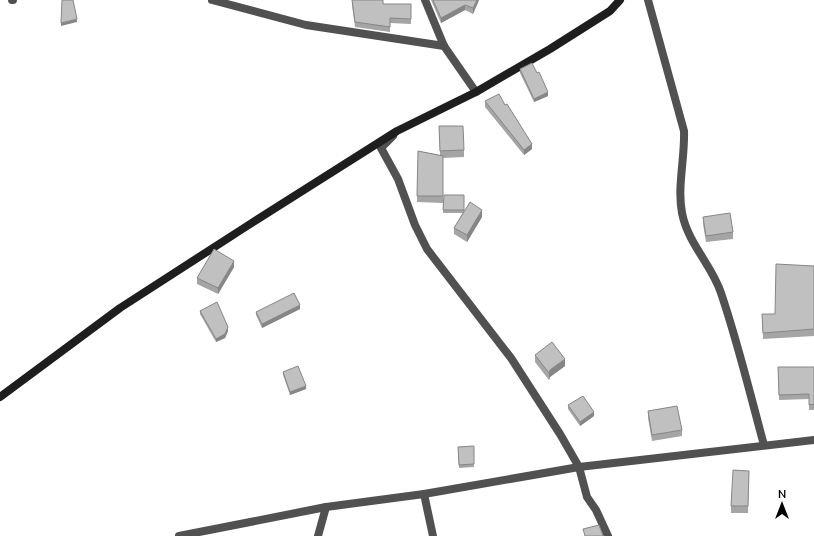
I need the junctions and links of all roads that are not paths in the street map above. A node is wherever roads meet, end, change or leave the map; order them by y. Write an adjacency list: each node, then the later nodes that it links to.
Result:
1 (212, 0): 5 (street)
2 (425, 0): 5 (street)
3 (620, 0): 6 (main road)
4 (648, 0): 10 (street)
5 (444, 46): 6 (street)
6 (476, 92): 7 (main road)
7 (398, 131): 8 (main road); 11 (street)
8 (0, 397)
9 (814, 440): 10 (street)
10 (761, 446): 11 (street)
11 (579, 467): 12 (street); 17 (street)
12 (424, 494): 13 (street); 16 (street)
13 (326, 507): 14 (street); 15 (street)
14 (179, 536)
15 (318, 536)
16 (433, 536)
17 (608, 536)

